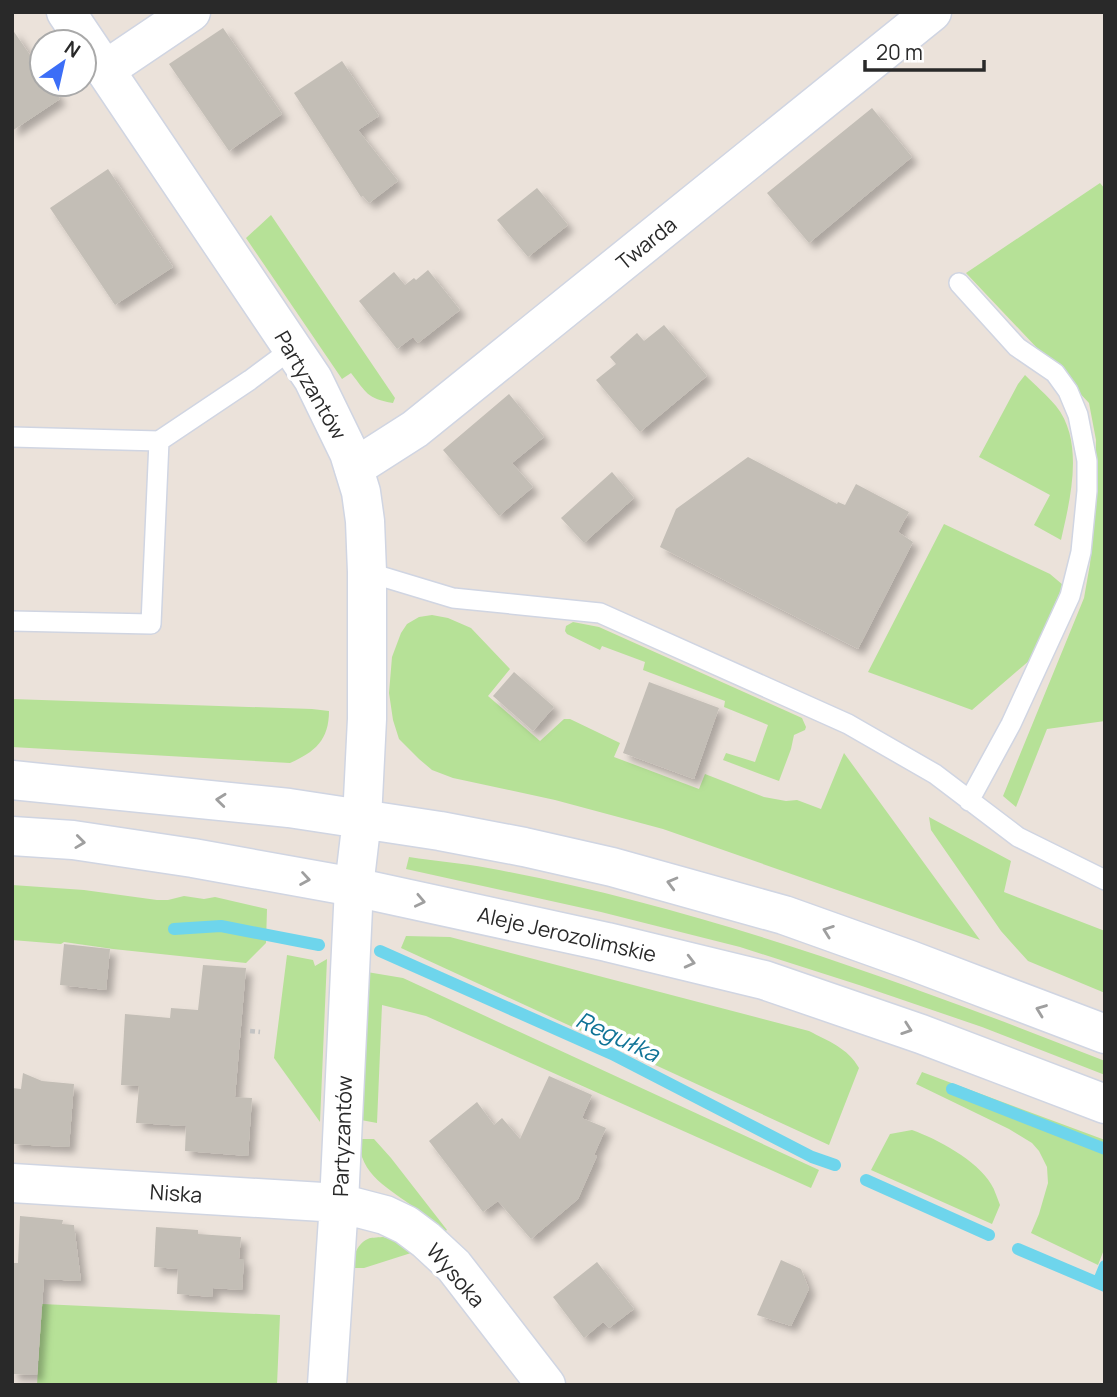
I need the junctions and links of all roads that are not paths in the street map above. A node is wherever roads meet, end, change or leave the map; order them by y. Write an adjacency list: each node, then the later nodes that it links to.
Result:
1 (66, 12): 4 (street, Partyzantów)
2 (191, 12): 4 (street)
3 (932, 12): 9 (street, Twarda)
4 (105, 70): 6 (street, Partyzantów)
5 (959, 283): 13 (lane)
6 (293, 348): 8 (lane); 9 (street, Partyzantów)
7 (12, 437): 8 (lane)
8 (159, 441): 11 (lane)
9 (354, 468): 10 (street, Partyzantów)
10 (367, 572): 13 (lane); 14 (street, Partyzantów)
11 (12, 621)
12 (12, 780): 14 (street, one-way to 12)
13 (969, 800): 16 (lane)
14 (362, 819): 17 (street, Partyzantów); 18 (street, one-way to 14)
15 (12, 836): 17 (street, Aleje Jerozolimskie, one-way to 17)
16 (1105, 880)
17 (354, 887): 19 (street, Aleje Jerozolimskie, one-way to 19); 21 (street, Partyzantów)
18 (1105, 1034)
19 (1105, 1104)
20 (12, 1183): 21 (street, Niska)
21 (339, 1203): 22 (street, Partyzantów); 23 (street, Wysoka)
22 (327, 1385)
23 (546, 1385)

